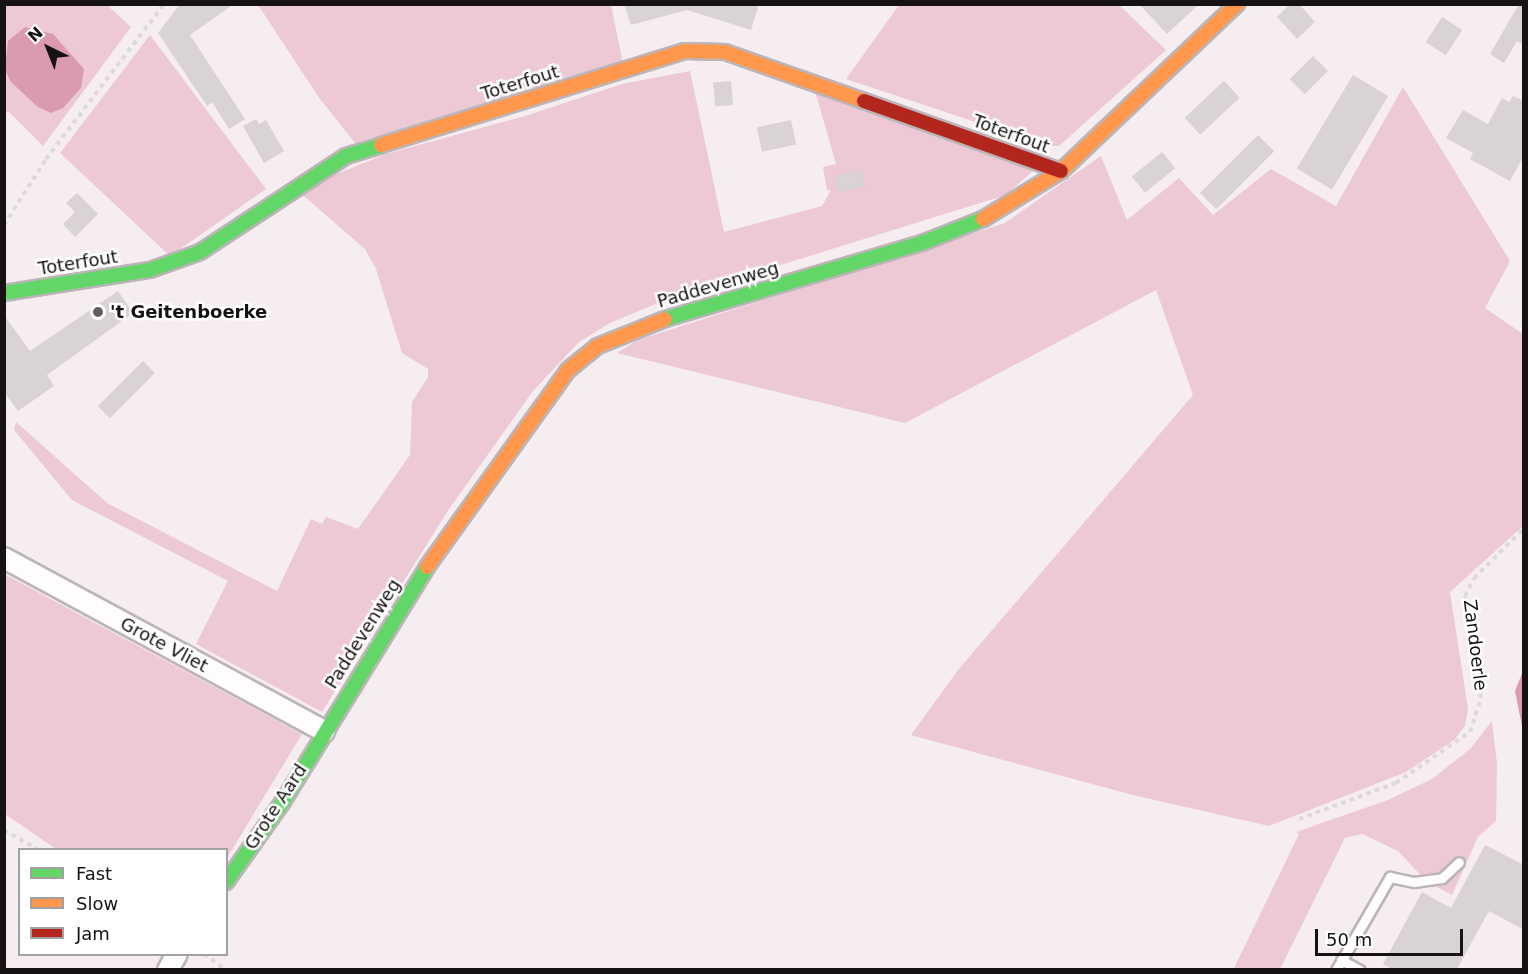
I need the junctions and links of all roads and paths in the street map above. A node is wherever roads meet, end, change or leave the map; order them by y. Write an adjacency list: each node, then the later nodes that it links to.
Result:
1 (164, 4): 4 (path)
2 (1237, 4): 3 (street, Paddevenweg)
3 (1061, 171): 5 (street, Toterfout); 8 (street, Paddevenweg)
4 (4, 225)
5 (4, 293)
6 (1524, 528): 9 (path, Zandoerle)
7 (4, 558): 8 (street, Grote Vliet)
8 (324, 731): 13 (street, Grote Aard)
9 (1299, 819)
10 (4, 830): 11 (path)
11 (36, 848)
12 (1459, 862): 16 (lane)
13 (228, 879)
14 (176, 956): 17 (street)
15 (207, 956): 18 (path)
16 (1341, 960): 19 (lane); 20 (lane)
17 (168, 969)
18 (226, 969)
19 (1336, 969)
20 (1360, 969)

